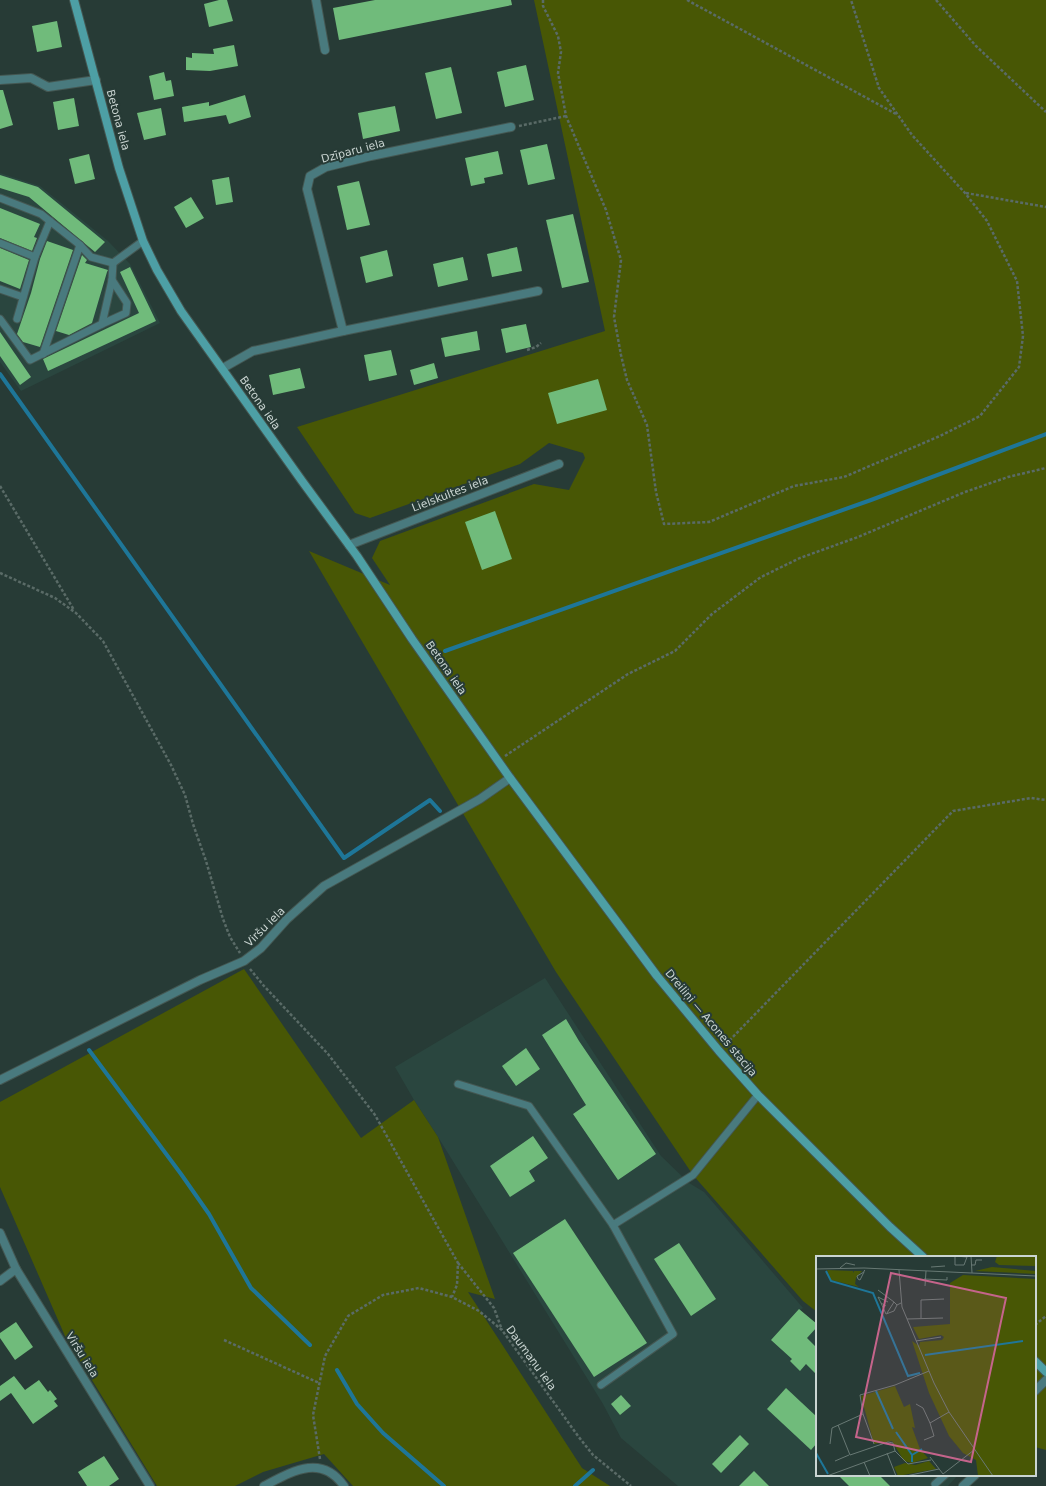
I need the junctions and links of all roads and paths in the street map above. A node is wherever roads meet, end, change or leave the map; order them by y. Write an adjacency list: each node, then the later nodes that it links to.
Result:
1 (74, 0): 9 (main road, Betona iela)
2 (316, 0): 7 (street)
3 (543, 0): 12 (path)
4 (687, 0): 11 (path)
5 (851, 0): 11 (path)
6 (936, 0): 10 (path)
7 (324, 50)
8 (0, 80): 9 (street)
9 (96, 80): 18 (main road, Betona iela)
10 (1046, 112)
11 (898, 115): 14 (path)
12 (566, 116): 13 (path); 14 (path)
13 (511, 127): 30 (street, Dzīparu iela)
14 (965, 193): 16 (path)
15 (0, 198): 17 (lane)
16 (1046, 207)
17 (50, 221): 20 (lane); 21 (lane)
18 (143, 241): 22 (lane); 34 (main road, Betona iela)
19 (0, 243): 21 (lane)
20 (80, 245): 22 (lane); 33 (lane)
21 (35, 257): 26 (lane)
22 (113, 263): 23 (lane)
23 (112, 280): 29 (lane); 29 (lane)
24 (0, 289): 26 (lane)
25 (538, 291): 30 (street)
26 (23, 297): 28 (lane)
27 (0, 319): 33 (lane)
28 (17, 319)
29 (102, 324): 33 (lane)
30 (342, 331): 34 (street)
31 (542, 343): 32 (path)
32 (527, 350)
33 (43, 354)
34 (223, 368): 38 (main road, Betona iela)
35 (559, 464): 38 (street, Lielskultes iela)
36 (1046, 468): 41 (path)
37 (0, 486): 40 (path)
38 (349, 545): 41 (main road, Betona iela)
39 (0, 573): 40 (path)
40 (76, 612): 44 (path)
41 (499, 760): 42 (main road, Betona iela)
42 (510, 778): 44 (street, Viršu iela); 45 (main road, Dreiliņi — Acones stacija)
43 (1046, 800): 45 (path)
44 (244, 961): 46 (street, Viršu iela); 52 (path)
45 (719, 1051): 48 (main road, Dreiliņi — Acones stacija)
46 (0, 1080)
47 (458, 1084): 49 (lane)
48 (758, 1095): 49 (lane); 51 (main road, Dreiliņi — Acones stacija)
49 (613, 1225): 64 (lane)
50 (0, 1233): 53 (street, Viršu iela)
51 (922, 1256)
52 (458, 1263): 55 (path); 58 (path)
53 (16, 1269): 54 (street); 70 (street, Viršu iela)
54 (0, 1281)
55 (452, 1297): 58 (path, Daumaņu iela); 63 (path, Daumaņu iela)
56 (1046, 1316): 57 (path)
57 (1036, 1324)
58 (502, 1330): 73 (path, Daumaņu iela)
59 (224, 1340): 63 (path)
60 (1036, 1362): 61 (main road)
61 (1046, 1372)
62 (1046, 1380): 65 (street)
63 (319, 1383): 66 (path, Daumaņu iela)
64 (601, 1385)
65 (1036, 1391)
66 (321, 1468): 71 (street); 72 (street)
67 (944, 1476): 69 (lane)
68 (974, 1476): 74 (street)
69 (935, 1484)
70 (150, 1486)
71 (264, 1486)
72 (344, 1486)
73 (631, 1486)
74 (963, 1486)

